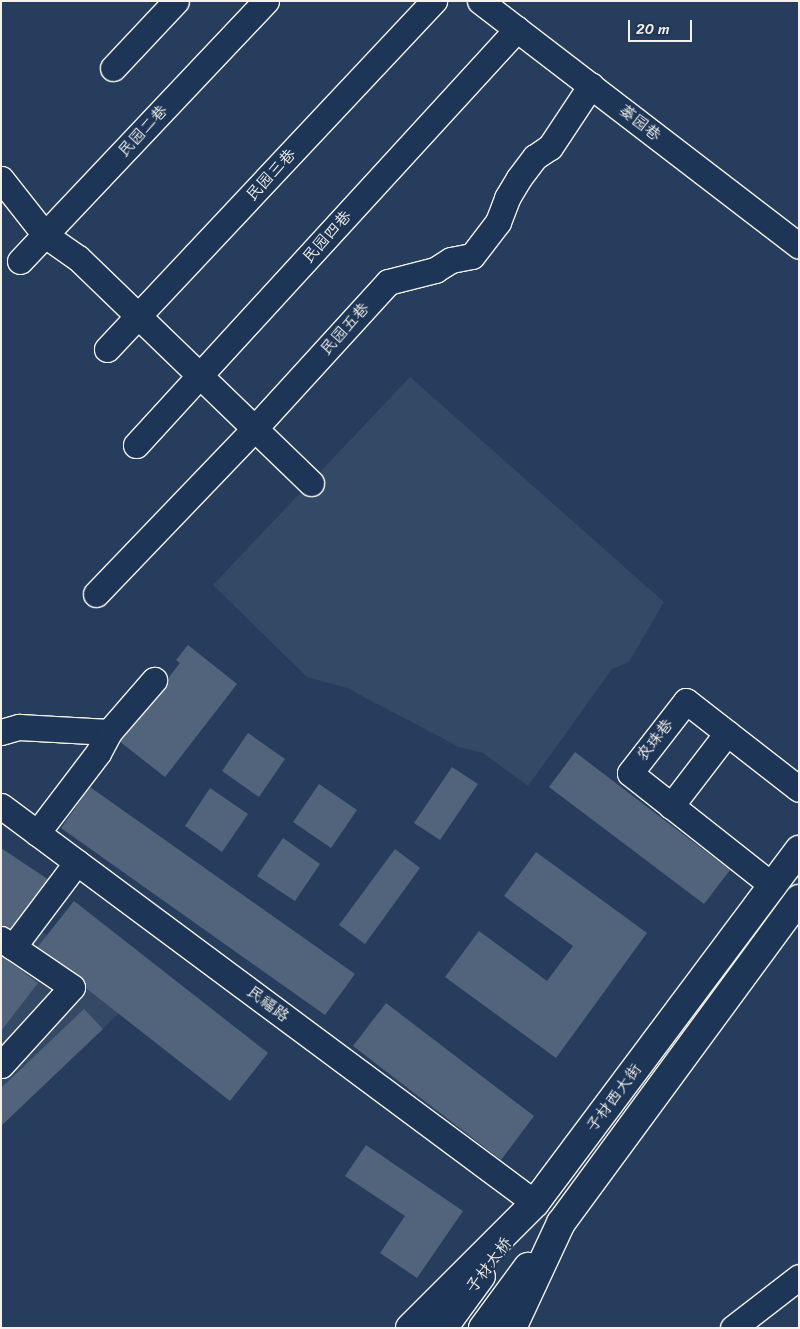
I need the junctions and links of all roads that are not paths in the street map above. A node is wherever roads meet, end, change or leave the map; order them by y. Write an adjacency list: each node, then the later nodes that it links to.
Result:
1 (176, 1): 6 (street)
2 (266, 1): 9 (street, 民园二巷)
3 (434, 1): 12 (street, 民园三巷)
4 (480, 1): 5 (street, 蒌园巷)
5 (517, 29): 7 (street, 蒌园巷); 14 (street, 民园四巷)
6 (113, 68)
7 (591, 85): 10 (street, 蒌园巷); 15 (street, 民园五巷)
8 (1, 178): 9 (street)
9 (45, 235): 11 (street, 民园二巷); 12 (street)
10 (799, 246)
11 (20, 261)
12 (139, 315): 13 (street, 民园三巷); 14 (street)
13 (107, 349)
14 (199, 377): 15 (street); 16 (street, 民园四巷)
15 (254, 429): 17 (street); 18 (street, 民园五巷)
16 (136, 445)
17 (311, 482)
18 (96, 594)
19 (154, 680): 21 (street)
20 (1, 732): 21 (street)
21 (110, 732): 26 (street)
22 (727, 732): 23 (street, 农珠巷); 25 (street); 25 (street, 农珠巷)
23 (799, 789)
24 (1, 806): 26 (street, 民福路)
25 (671, 806): 29 (street, 农珠巷)
26 (37, 833): 28 (street, 民福路)
27 (799, 850): 29 (main road, 子材西大街)
28 (77, 862): 31 (street); 33 (street, 民福路)
29 (773, 886): 33 (main road, 子材西大街)
30 (799, 898): 34 (main road, 子材西大街)
31 (7, 943): 32 (street)
32 (1, 1065)
33 (536, 1203): 36 (main road, 子材西大街); 37 (main road, 子材大桥)
34 (561, 1223): 38 (main road, 子材大桥); 39 (main road, 子材西大街)
35 (799, 1276): 40 (street)
36 (410, 1328)
37 (443, 1328)
38 (483, 1328)
39 (512, 1328)
40 (733, 1328)

